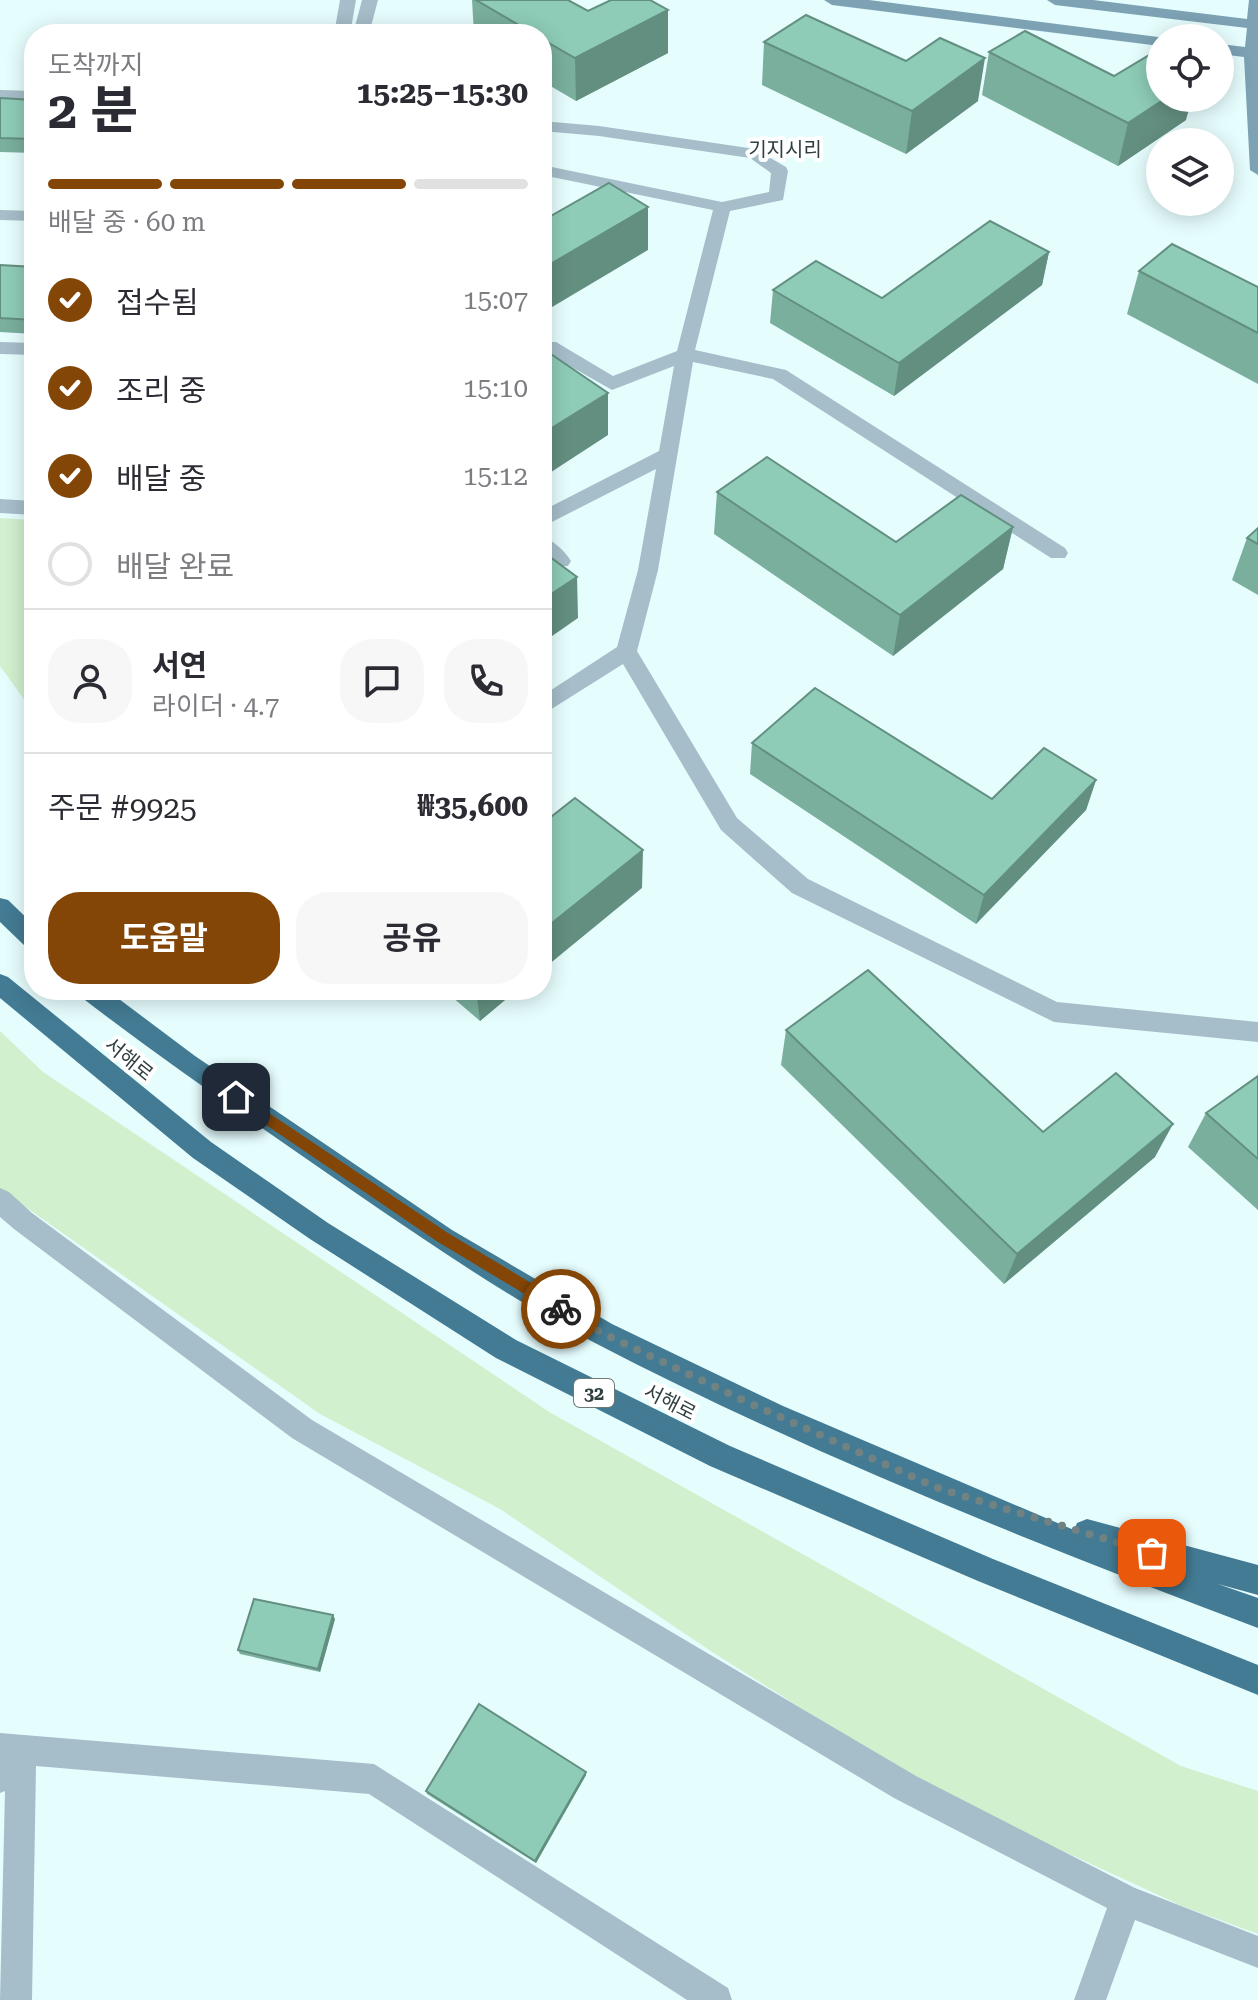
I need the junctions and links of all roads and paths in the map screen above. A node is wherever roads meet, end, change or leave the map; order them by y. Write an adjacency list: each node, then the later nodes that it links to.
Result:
1 (348, 0): 6 (street)
2 (370, 0): 7 (street)
3 (832, 0): 9 (street)
4 (1055, 0): 8 (street)
5 (1257, 0): 8 (street)
6 (344, 24)
7 (364, 24)
8 (1256, 24): 11 (street)
9 (1146, 39)
10 (1234, 51): 11 (street)
11 (1255, 54): 15 (street)
12 (0, 95): 13 (street)
13 (24, 96)
14 (552, 127): 17 (street)
15 (1258, 170)
16 (552, 172): 17 (street)
17 (722, 207): 23 (street)
18 (0, 215): 19 (street)
19 (24, 216)
20 (552, 347): 23 (street)
21 (0, 348): 22 (street)
22 (24, 349)
23 (685, 354): 24 (street); 29 (street)
24 (668, 454): 27 (street); 31 (street)
25 (0, 506): 26 (street)
26 (24, 507)
27 (552, 515)
28 (552, 553): 30 (street)
29 (1058, 553)
30 (561, 561)
31 (626, 651): 32 (street); 37 (street)
32 (552, 700)
33 (0, 907): 34 (highway)
34 (24, 930)
35 (0, 984): 42 (highway, 서해로 / 32)
36 (102, 1000): 39 (highway, 서해로)
37 (1258, 1032)
38 (0, 1200): 45 (street)
39 (940, 1489): 40 (highway); 41 (highway, 서해로)
40 (1258, 1580)
41 (1258, 1613)
42 (1258, 1681)
43 (10, 1750): 44 (street); 47 (street); 48 (street)
44 (0, 1778)
45 (1126, 1901): 46 (street); 49 (street)
46 (1258, 1952)
47 (16, 2000)
48 (716, 2000)
49 (1090, 2000)

